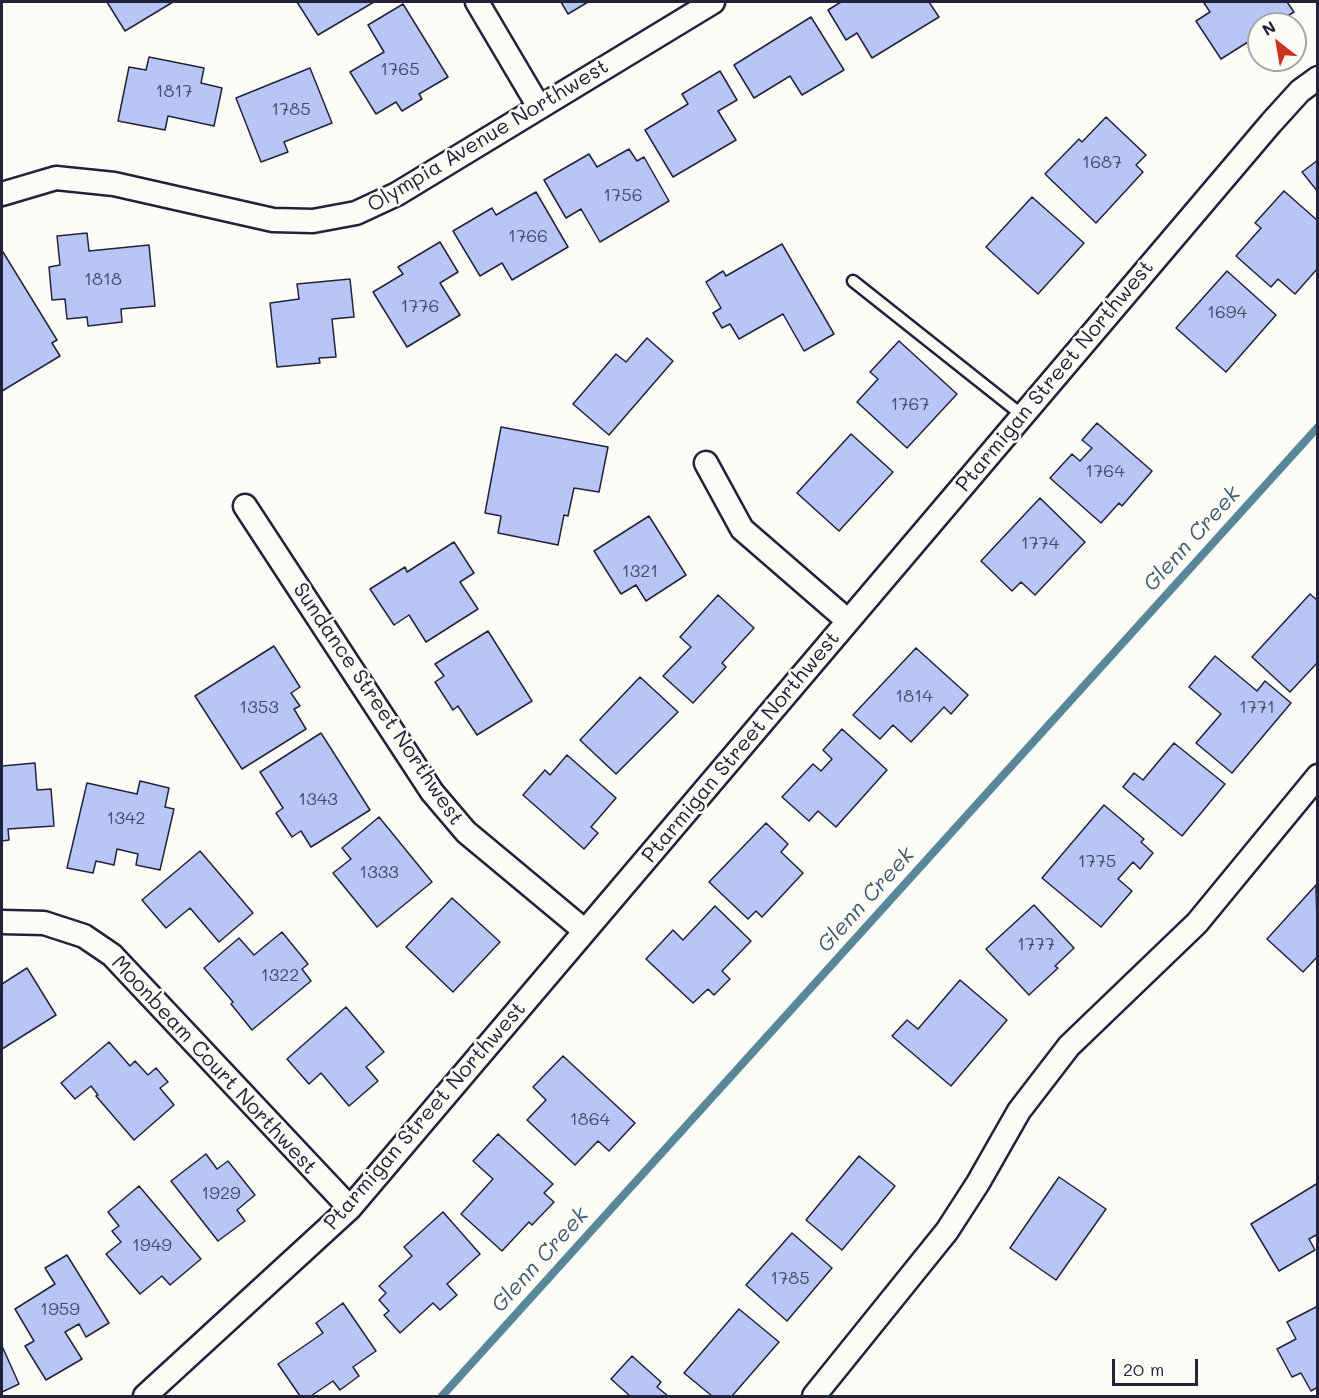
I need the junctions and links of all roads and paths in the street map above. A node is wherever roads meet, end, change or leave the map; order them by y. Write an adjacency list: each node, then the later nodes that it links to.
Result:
1 (477, 2): 4 (street)
2 (713, 2): 4 (street, Olympia Avenue Northwest)
3 (1317, 78): 7 (street, Ptarmigan Street Northwest)
4 (539, 107): 5 (street, Olympia Avenue Northwest)
5 (2, 194)
6 (853, 281): 7 (lane)
7 (1022, 415): 10 (street, Ptarmigan Street Northwest)
8 (706, 463): 10 (street)
9 (245, 506): 13 (street, Sundance Street Northwest)
10 (847, 620): 13 (street, Ptarmigan Street Northwest)
11 (1317, 776): 16 (street)
12 (2, 922): 14 (street, Moonbeam Court Northwest)
13 (585, 931): 14 (street, Ptarmigan Street Northwest)
14 (350, 1208): 15 (street, Ptarmigan Street Northwest)
15 (145, 1396)
16 (814, 1396)

